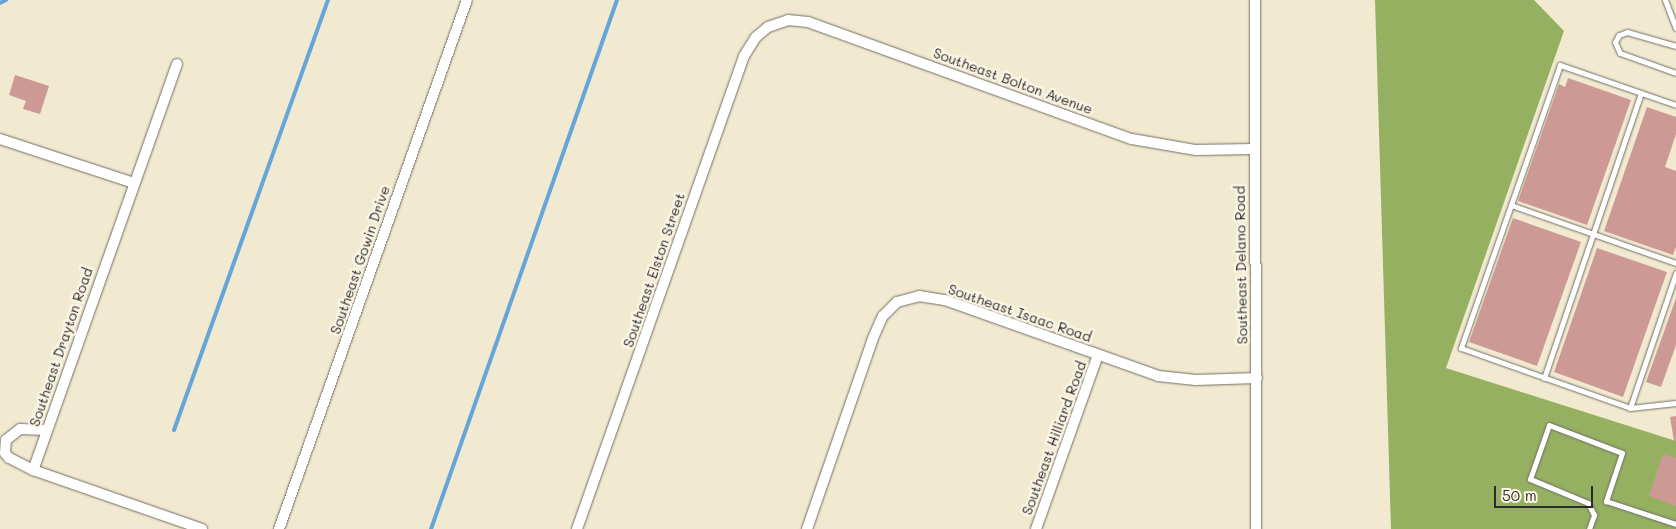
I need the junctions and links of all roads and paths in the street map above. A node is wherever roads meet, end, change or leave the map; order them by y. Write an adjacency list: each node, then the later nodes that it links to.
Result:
1 (467, 0): 27 (street, Southeast Gowin Drive)
2 (1255, 0): 12 (street, Southeast Delano Road)
3 (1665, 0): 5 (lane)
4 (768, 27): 12 (street, Southeast Bolton Avenue); 28 (street, Southeast Elston Street)
5 (1676, 28)
6 (1676, 46): 8 (lane)
7 (177, 64): 13 (street, Southeast Drayton Road)
8 (1676, 73)
9 (1640, 93): 10 (lane); 14 (lane); 15 (lane)
10 (1676, 105)
11 (0, 139): 13 (street)
12 (1253, 149): 19 (street, Southeast Delano Road)
13 (134, 183): 23 (street, Southeast Drayton Road)
14 (1511, 205): 15 (lane); 20 (lane)
15 (1592, 234): 16 (lane); 20 (lane)
16 (1676, 263)
17 (1676, 273): 22 (lane)
18 (1098, 355): 19 (street, Southeast Isaac Road); 29 (street, Southeast Isaac Road); 30 (street, Southeast Hilliard Road)
19 (1257, 378): 31 (street, Southeast Delano Road)
20 (1544, 378): 22 (lane)
21 (1676, 403): 22 (lane)
22 (1630, 408)
23 (46, 430): 24 (street, Southeast Drayton Road); 24 (street)
24 (33, 470): 26 (street)
25 (1676, 524): 32 (lane)
26 (202, 529)
27 (280, 529)
28 (577, 529)
29 (807, 529)
30 (1036, 529)
31 (1256, 529)
32 (1589, 529)

